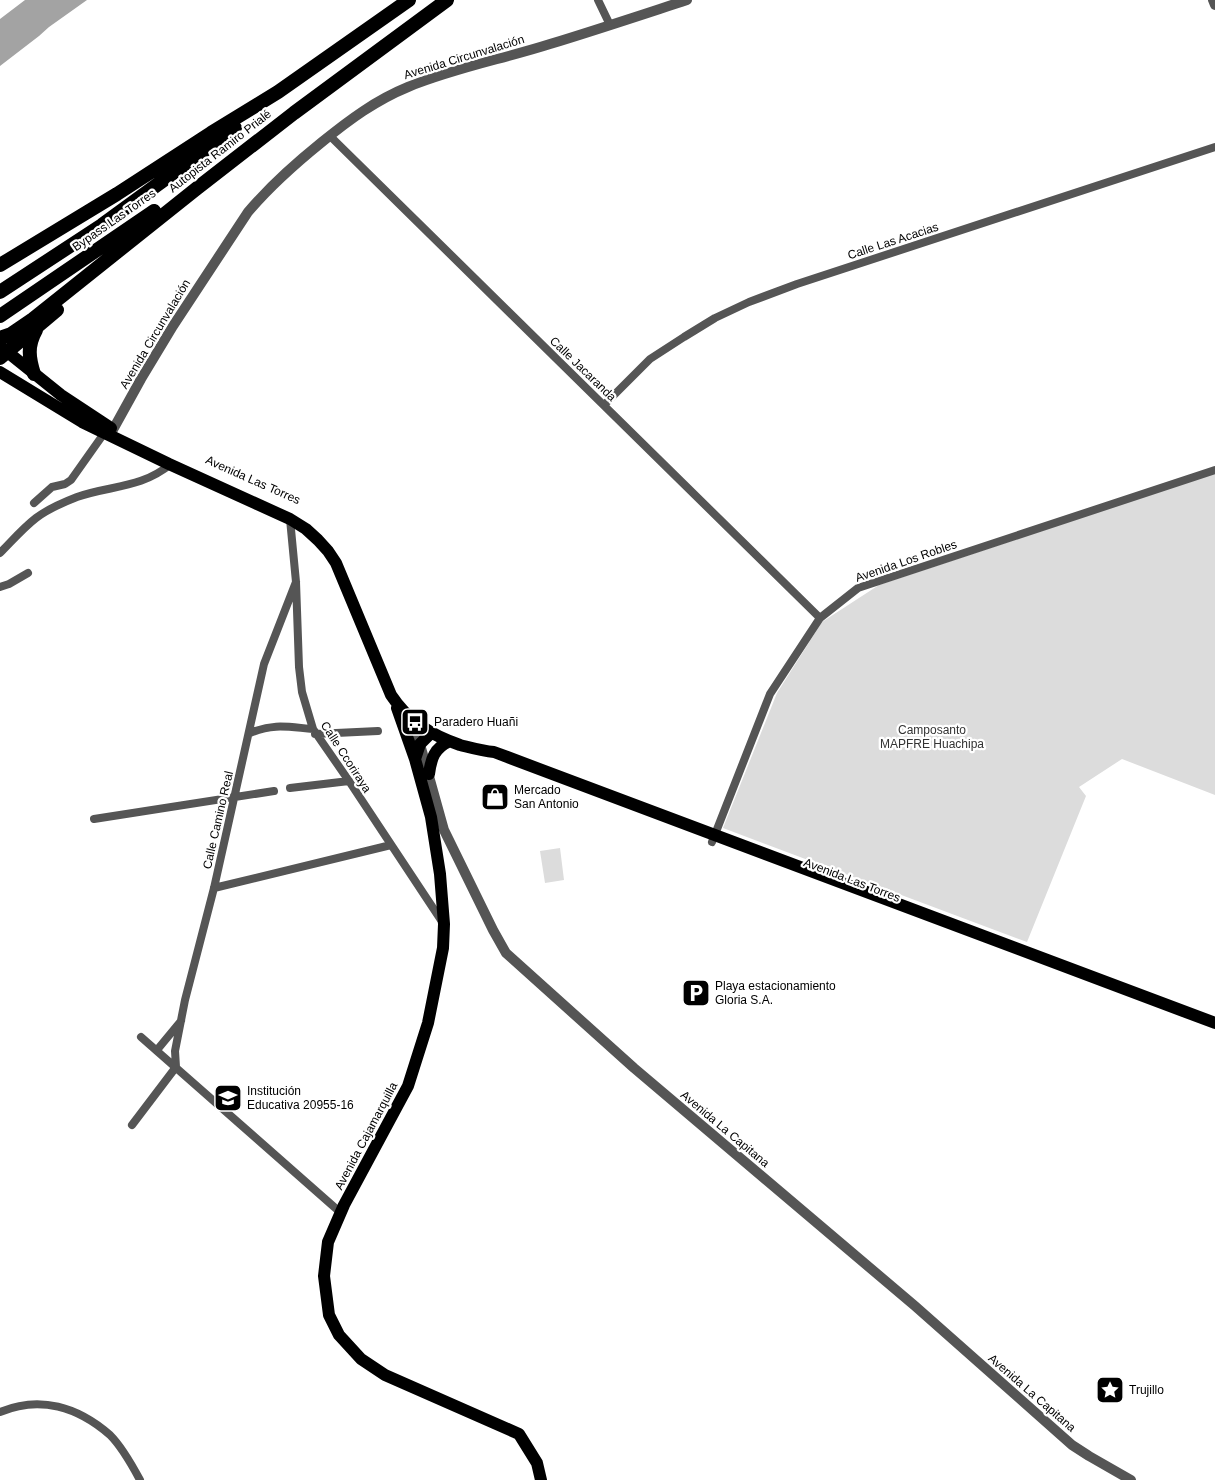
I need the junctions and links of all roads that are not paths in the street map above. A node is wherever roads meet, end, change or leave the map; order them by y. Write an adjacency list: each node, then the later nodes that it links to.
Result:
1 (409, 0): 8 (highway, Autopista Ramiro Prialé)
2 (447, 0): 9 (highway, Autopista Ramiro Prialé)
3 (598, 0): 7 (street)
4 (687, 0): 7 (street, Avenida Circunvalación)
5 (1213, 0): 6 (street)
6 (1215, 6)
7 (610, 25): 10 (street, Avenida Circunvalación)
8 (278, 92): 13 (highway, Autopista Ramiro Prialé); 14 (highway, Bypass Las Torres)
9 (294, 113): 12 (highway, Autopista Ramiro Prialé); 16 (highway, Bypass Las Torres)
10 (330, 136): 23 (street, Calle Jacaranda); 24 (street, Avenida Circunvalación)
11 (1215, 147): 23 (street, Calle Las Acacias)
12 (196, 189): 18 (highway); 19 (highway, Autopista Ramiro Prialé)
13 (0, 265)
14 (0, 292)
15 (0, 310): 17 (highway)
16 (0, 316)
17 (0, 329)
18 (36, 329): 20 (highway); 22 (highway)
19 (0, 338)
20 (3, 352): 22 (main road, Avenida Las Torres)
21 (0, 372): 24 (main road, Avenida Las Torres)
22 (34, 374): 24 (main road, Avenida Las Torres)
23 (604, 405): 33 (street, Calle Jacaranda)
24 (109, 432): 25 (main road, Avenida Las Torres); 27 (street); 35 (main road, Avenida Las Torres)
25 (171, 464): 28 (main road, Avenida Las Torres); 29 (street)
26 (1215, 470): 33 (street, Avenida Los Robles)
27 (34, 503)
28 (290, 519): 31 (street, Calle Ccoriraya); 34 (main road, Avenida Las Torres)
29 (0, 552)
30 (28, 574): 32 (street)
31 (296, 582): 37 (street, Calle Ccoriraya); 39 (street, Calle Camino Real)
32 (0, 587)
33 (820, 618): 49 (street, Avenida Los Robles)
34 (391, 695): 35 (main road, Avenida Las Torres); 42 (main road, Avenida Cajamarquilla)
35 (408, 716): 38 (main road, Avenida Las Torres); 41 (street, Avenida La Capitana)
36 (378, 731): 37 (street)
37 (314, 732): 39 (street); 44 (street, Calle Ccoriraya)
38 (431, 732): 40 (main road, Avenida Las Torres); 41 (main road)
39 (250, 733): 47 (street, Calle Camino Real)
40 (450, 741): 43 (main road); 49 (main road, Avenida Las Torres)
41 (420, 744): 42 (main road); 43 (street, Avenida La Capitana)
42 (414, 759): 52 (main road, Avenida Cajamarquilla)
43 (429, 774): 64 (street, Avenida La Capitana)
44 (349, 781): 45 (street); 50 (street, Calle Ccoriraya)
45 (290, 788)
46 (274, 791): 47 (street)
47 (235, 796): 48 (street); 51 (street, Calle Camino Real)
48 (94, 818)
49 (714, 839): 54 (main road, Avenida Las Torres); 55 (main road, Avenida Las Torres)
50 (391, 845): 51 (street); 52 (street, Calle Ccoriraya)
51 (214, 888): 53 (street, Calle Camino Real)
52 (444, 924): 60 (main road, Avenida Cajamarquilla)
53 (181, 1020): 57 (street); 58 (street, Calle Camino Real)
54 (1215, 1022)
55 (1215, 1031)
56 (142, 1037): 57 (street)
57 (157, 1050): 58 (street)
58 (176, 1067): 59 (street); 60 (street)
59 (132, 1125)
60 (341, 1213): 63 (main road, Avenida Cajamarquilla)
61 (0, 1412): 62 (street)
62 (140, 1480)
63 (541, 1480)
64 (1131, 1480)

